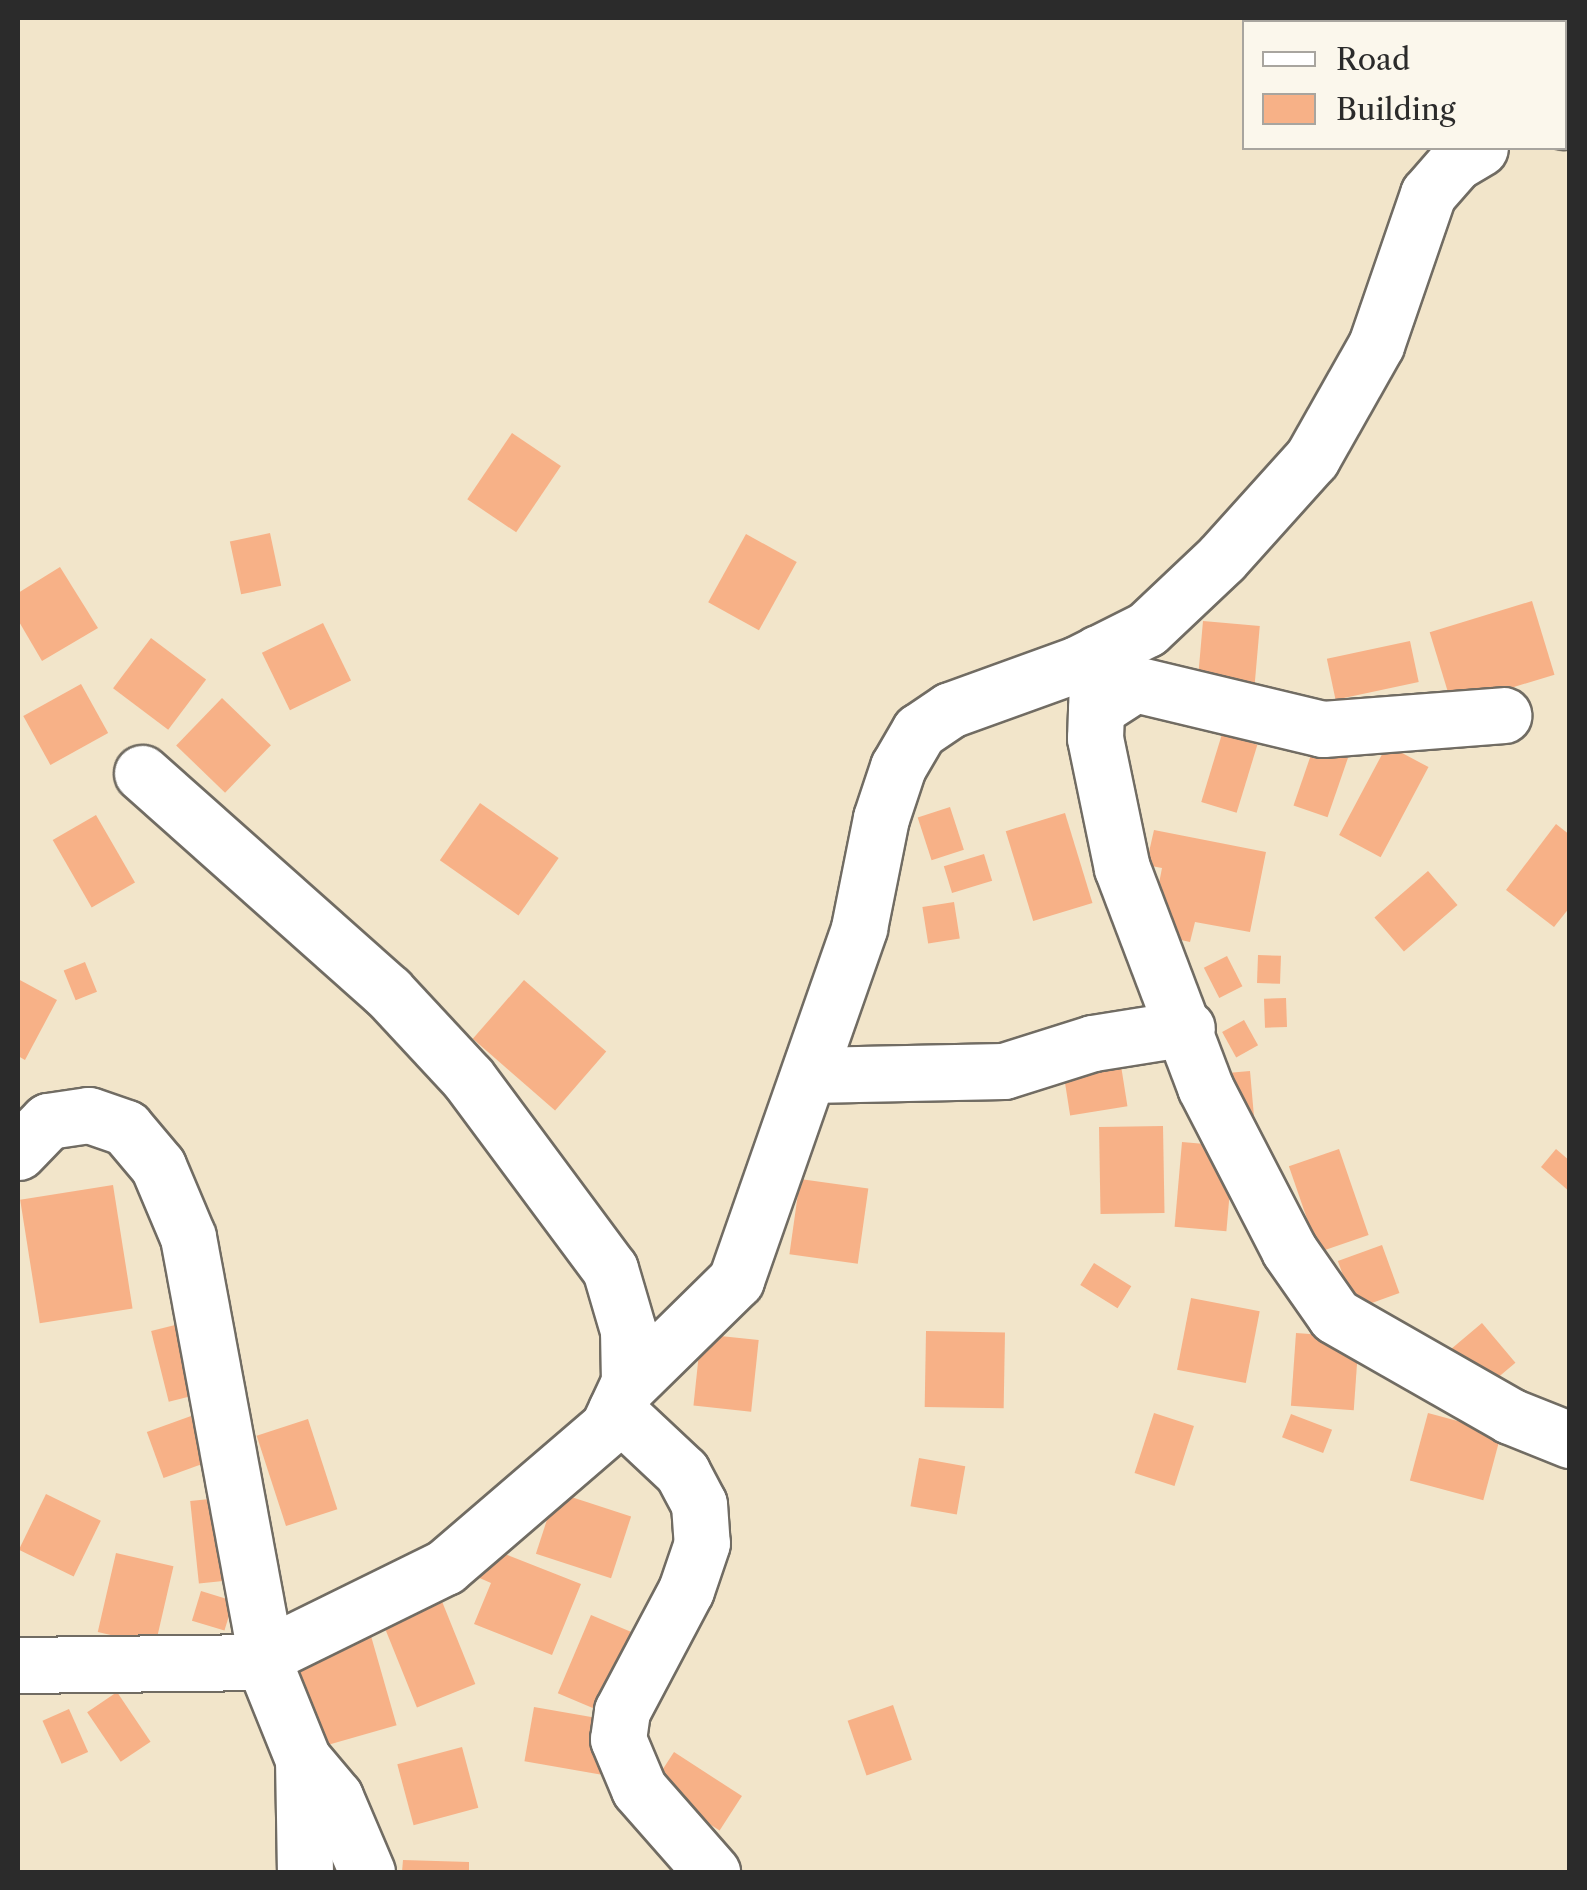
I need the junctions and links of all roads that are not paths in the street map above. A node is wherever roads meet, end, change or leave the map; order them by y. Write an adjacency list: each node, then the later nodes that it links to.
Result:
1 (1477, 150): 2 (street)
2 (1098, 653): 3 (street); 7 (street)
3 (1096, 709): 4 (street); 6 (street)
4 (1503, 715)
5 (142, 773): 9 (street)
6 (1187, 1028): 7 (street); 10 (street)
7 (810, 1074): 9 (street)
8 (18, 1152): 11 (street)
9 (622, 1398): 11 (street); 16 (street)
10 (1570, 1440)
11 (268, 1658): 12 (street); 13 (street)
12 (18, 1665)
13 (303, 1759): 14 (street); 15 (street)
14 (305, 1872)
15 (368, 1872)
16 (712, 1872)

